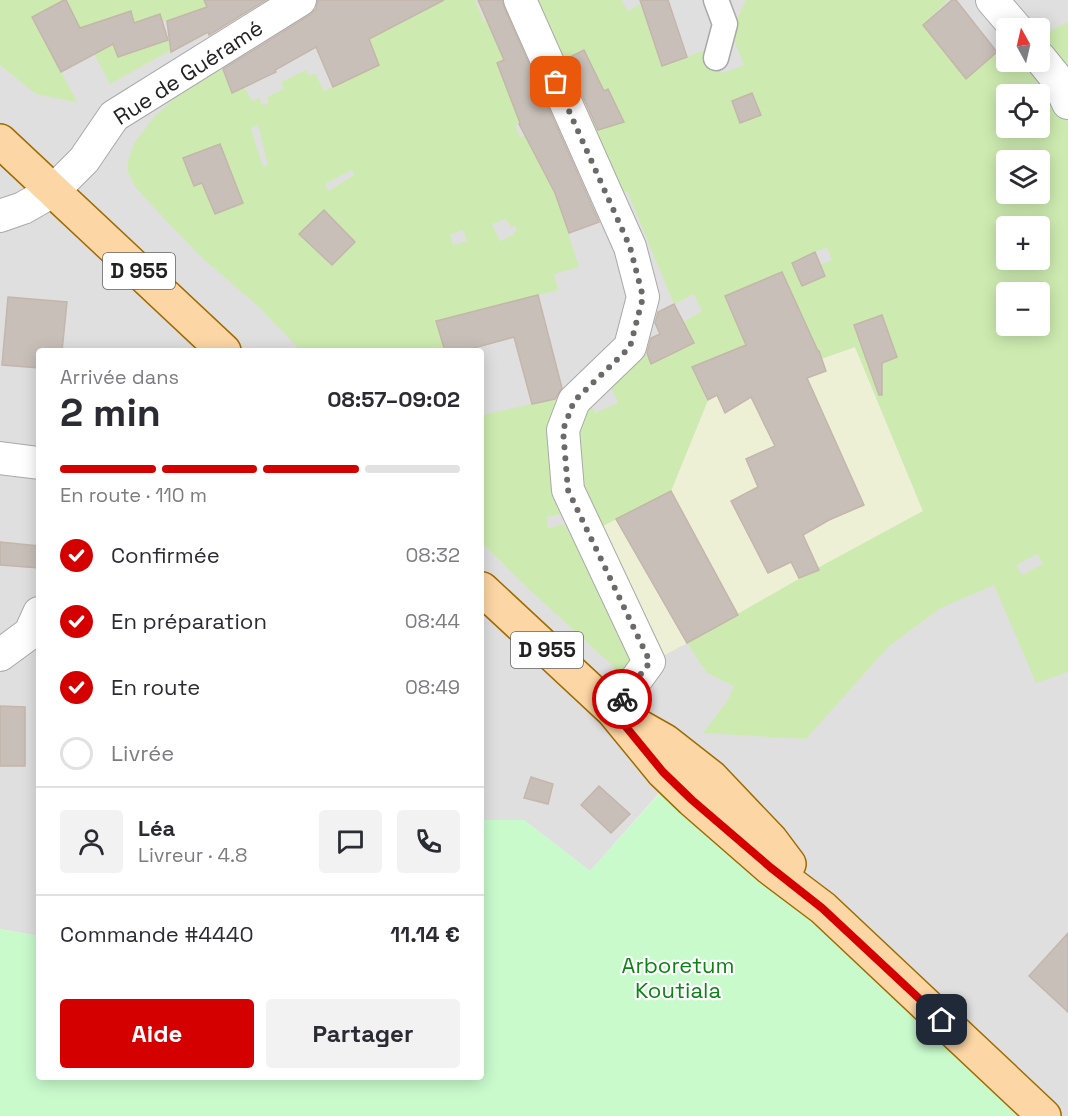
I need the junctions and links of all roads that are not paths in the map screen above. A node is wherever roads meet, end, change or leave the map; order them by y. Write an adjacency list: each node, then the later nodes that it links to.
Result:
1 (300, 0): 10 (street, Rue de Guéramé)
2 (520, 0): 18 (street)
3 (716, 0): 6 (street)
4 (992, 0): 5 (street)
5 (1007, 18)
6 (716, 58)
7 (1050, 70): 8 (street)
8 (1068, 103)
9 (0, 141): 10 (main road, D 955)
10 (53, 191): 11 (street, Rue de Guéramé); 12 (main road, D 955)
11 (0, 216)
12 (221, 348)
13 (0, 458): 14 (street)
14 (36, 463)
15 (484, 591): 18 (main road, D 955)
16 (36, 620): 17 (street)
17 (0, 654)
18 (613, 711): 19 (main road, D 955)
19 (1044, 1116)

